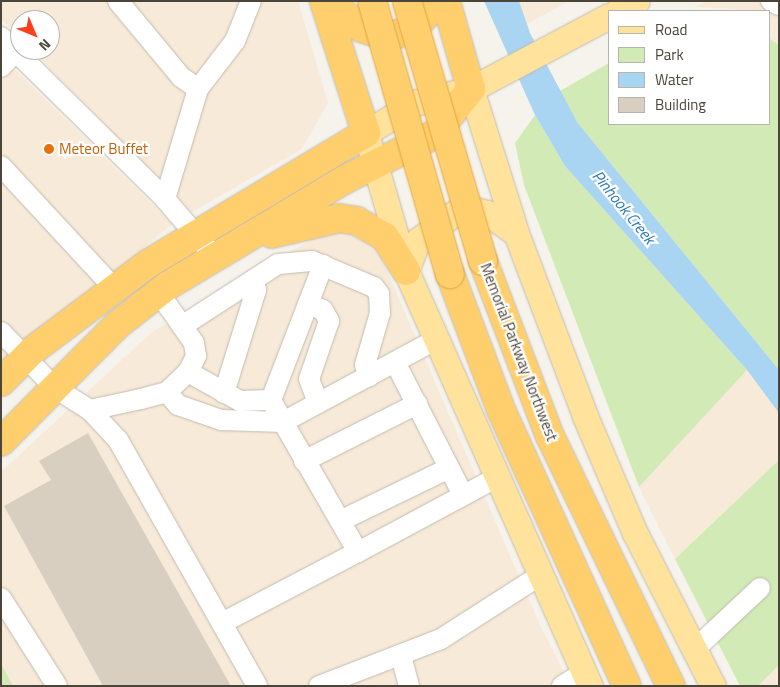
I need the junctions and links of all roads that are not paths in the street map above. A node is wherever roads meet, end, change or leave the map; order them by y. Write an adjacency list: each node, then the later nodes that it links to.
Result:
1 (118, 1): 19 (street)
2 (251, 1): 19 (street)
3 (324, 1): 21 (highway)
4 (330, 1): 7 (highway)
5 (372, 1): 70 (highway, bridge)
6 (408, 1): 71 (highway, Memorial Parkway Northwest, bridge)
7 (433, 1)
8 (446, 1): 20 (highway)
9 (637, 1): 12 (main road)
10 (771, 1): 11 (street)
11 (779, 5)
12 (620, 10)
13 (608, 17): 20 (main road)
14 (1, 37): 15 (street)
15 (10, 46)
16 (10, 58): 18 (street)
17 (24, 60): 24 (street)
18 (1, 67)
19 (198, 89): 24 (street)
20 (472, 89): 21 (main road); 22 (highway); 26 (main road)
21 (366, 133): 22 (main road); 25 (highway)
22 (377, 164): 27 (highway); 30 (main road)
23 (1, 166): 32 (street)
24 (165, 199): 25 (street)
25 (194, 233): 28 (street); 32 (highway)
26 (516, 233): 30 (main road); 62 (main road)
27 (238, 241): 28 (highway); 30 (highway)
28 (213, 255): 33 (highway)
29 (323, 265): 31 (street); 34 (street); 41 (street)
30 (406, 271): 37 (main road)
31 (253, 280): 35 (street); 45 (street)
32 (115, 289): 38 (highway)
33 (159, 293): 35 (street); 43 (highway)
34 (308, 304): 46 (street); 47 (street)
35 (182, 326): 40 (street)
36 (1, 332): 38 (street)
37 (434, 340): 39 (street); 54 (main road)
38 (26, 357): 42 (highway); 43 (street)
39 (395, 362): 41 (street); 48 (street)
40 (188, 372): 44 (street); 45 (street)
41 (369, 376): 47 (street)
42 (1, 382)
43 (55, 388): 49 (street); 51 (highway)
44 (167, 392): 49 (street); 50 (street)
45 (224, 393): 46 (street)
46 (271, 400): 50 (street)
47 (318, 403): 50 (street)
48 (417, 404): 52 (street); 53 (street)
49 (90, 410): 61 (street)
50 (283, 422): 52 (street)
51 (1, 442)
52 (304, 461): 56 (street)
53 (448, 468): 55 (street); 56 (street)
54 (496, 478): 55 (street); 58 (main road)
55 (462, 495): 57 (street)
56 (340, 522): 57 (street)
57 (358, 552): 61 (street)
58 (539, 576): 63 (street); 64 (main road)
59 (760, 588): 62 (street)
60 (1, 598): 65 (street)
61 (222, 623): 66 (street)
62 (695, 649): 72 (main road)
63 (401, 656): 67 (street); 68 (street)
64 (587, 679): 69 (street)
65 (57, 686)
66 (257, 686)
67 (319, 686)
68 (409, 686)
69 (562, 686)
70 (628, 686)
71 (671, 686)
72 (713, 686)

